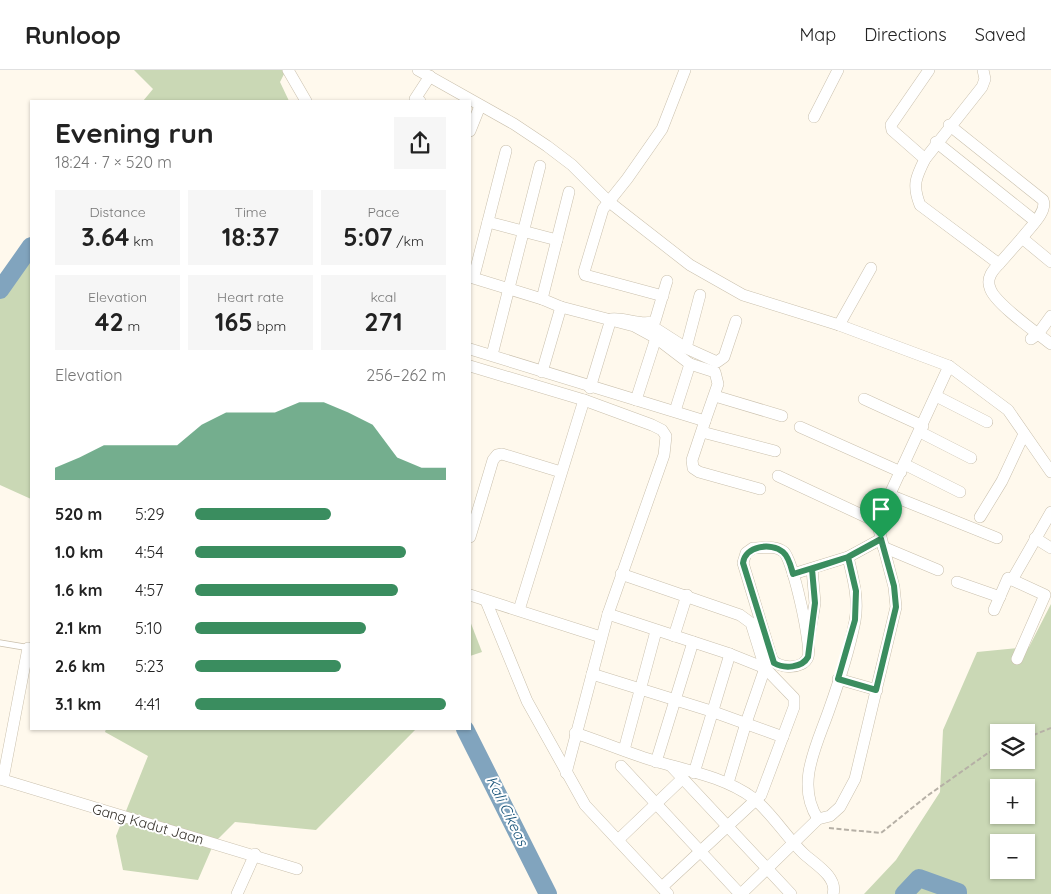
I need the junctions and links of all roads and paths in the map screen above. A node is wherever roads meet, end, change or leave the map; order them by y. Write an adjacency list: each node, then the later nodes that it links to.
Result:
1 (288, 70): 8 (street)
2 (418, 70): 7 (street)
3 (684, 70): 21 (street)
4 (838, 70): 13 (street)
5 (929, 70): 18 (street)
6 (984, 70): 14 (street)
7 (430, 76): 9 (street); 10 (street)
8 (305, 100)
9 (418, 100)
10 (470, 100)
11 (471, 101): 12 (street)
12 (480, 106): 15 (street); 21 (street)
13 (814, 117)
14 (949, 125): 16 (street); 22 (street)
15 (471, 126)
16 (936, 142): 18 (street); 22 (street)
17 (506, 151): 23 (street)
18 (925, 158): 28 (street)
19 (540, 166): 24 (street)
20 (569, 192): 26 (street)
21 (608, 201): 34 (street); 41 (street)
22 (1035, 221): 25 (street)
23 (488, 222): 24 (street); 30 (street)
24 (525, 232): 26 (street); 32 (street)
25 (1022, 238): 27 (street); 28 (street)
26 (557, 240): 35 (street)
27 (1051, 262)
28 (999, 264): 42 (street)
29 (871, 268): 41 (street)
30 (473, 276): 32 (street)
31 (667, 281): 34 (street)
32 (510, 288): 35 (street); 47 (street)
33 (700, 295): 45 (street)
34 (663, 296): 40 (street)
35 (542, 298): 36 (street)
36 (561, 306): 38 (street); 51 (street)
37 (1051, 316): 42 (street)
38 (611, 319): 40 (street); 43 (street); 52 (street)
39 (736, 321): 45 (street)
40 (647, 323): 45 (street)
41 (839, 325): 50 (street)
42 (1034, 336): 44 (street)
43 (656, 338): 48 (street); 57 (street)
44 (1051, 344)
45 (686, 348)
46 (471, 349): 47 (street)
47 (492, 355): 51 (street)
48 (690, 364): 53 (street); 58 (street)
49 (471, 366): 56 (street)
50 (949, 366): 54 (street); 64 (street)
51 (542, 372): 52 (street)
52 (590, 388): 57 (street)
53 (715, 396): 59 (street); 61 (street)
54 (936, 396): 60 (street); 63 (street)
55 (864, 399): 63 (street)
56 (584, 400): 68 (street); 85 (street)
57 (636, 400): 58 (street)
58 (674, 410): 61 (street)
59 (782, 416)
60 (987, 422)
61 (703, 427): 65 (street); 71 (street)
62 (800, 428): 67 (street)
63 (921, 429): 66 (street); 67 (street)
64 (1024, 434): 69 (street); 75 (street)
65 (775, 451)
66 (971, 458)
67 (903, 468): 72 (street); 73 (street)
68 (561, 472): 77 (street); 93 (street)
69 (1051, 472)
70 (778, 476): 76 (street)
71 (760, 489)
72 (960, 492)
73 (890, 495): 76 (street); 78 (street)
74 (1051, 512): 79 (street)
75 (980, 517)
76 (877, 522): 80 (street)
77 (471, 534)
78 (997, 538)
79 (1035, 538): 81 (street); 87 (street)
80 (882, 543): 82 (street); 84 (street); 109 (street)
81 (1051, 548)
82 (848, 557): 83 (street); 107 (street)
83 (812, 569): 86 (street); 101 (street)
84 (938, 570)
85 (621, 574): 90 (street); 95 (street)
86 (793, 574): 101 (street); 101 (street)
87 (1012, 580): 91 (street); 104 (street)
88 (957, 582): 91 (street)
89 (471, 595): 92 (street)
90 (687, 595): 97 (street); 105 (street)
91 (1000, 597): 94 (street)
92 (486, 601): 93 (street); 122 (street)
93 (518, 610): 98 (street)
94 (994, 610)
95 (608, 614): 96 (street); 98 (street)
96 (656, 632): 97 (street); 108 (street)
97 (674, 636): 99 (street)
98 (601, 637): 106 (street)
99 (693, 642): 103 (street); 110 (street)
100 (0, 643): 102 (lane)
101 (808, 644)
102 (29, 648): 125 (street)
103 (730, 654): 105 (street); 111 (street)
104 (1017, 659)
105 (766, 668): 112 (street); 116 (street)
106 (592, 674): 108 (street); 114 (street)
107 (838, 679): 109 (street); 129 (street)
108 (640, 690): 110 (street); 117 (street)
109 (876, 690): 129 (street)
110 (676, 701): 111 (street); 119 (street)
111 (711, 711): 112 (street); 123 (street)
112 (746, 723): 116 (street); 126 (street)
113 (1051, 728): 115 (path)
114 (575, 733): 117 (street); 122 (street)
115 (1035, 734)
116 (782, 736): 127 (street)
117 (624, 750): 119 (street)
118 (990, 753): 129 (path)
119 (656, 762): 120 (street)
120 (670, 765): 123 (street); 124 (street)
121 (622, 766): 128 (street)
122 (566, 772): 131 (street)
123 (694, 772): 126 (street)
124 (683, 778): 128 (street); 130 (street)
125 (1, 779): 134 (street, Gang Kadut Jaan)
126 (728, 783): 127 (street)
127 (755, 800): 130 (street); 132 (street)
128 (657, 803): 131 (street); 133 (street)
129 (815, 823): 132 (street)
130 (726, 825): 133 (street); 136 (street)
131 (618, 840): 137 (street)
132 (794, 845): 136 (street); 141 (street)
133 (699, 851): 137 (street); 139 (street)
134 (255, 854): 135 (street, Gang Kadut Jaan); 138 (street)
135 (297, 868)
136 (768, 868): 139 (street); 140 (street)
137 (665, 891)
138 (237, 894)
139 (740, 894)
140 (791, 894)
141 (832, 894)

